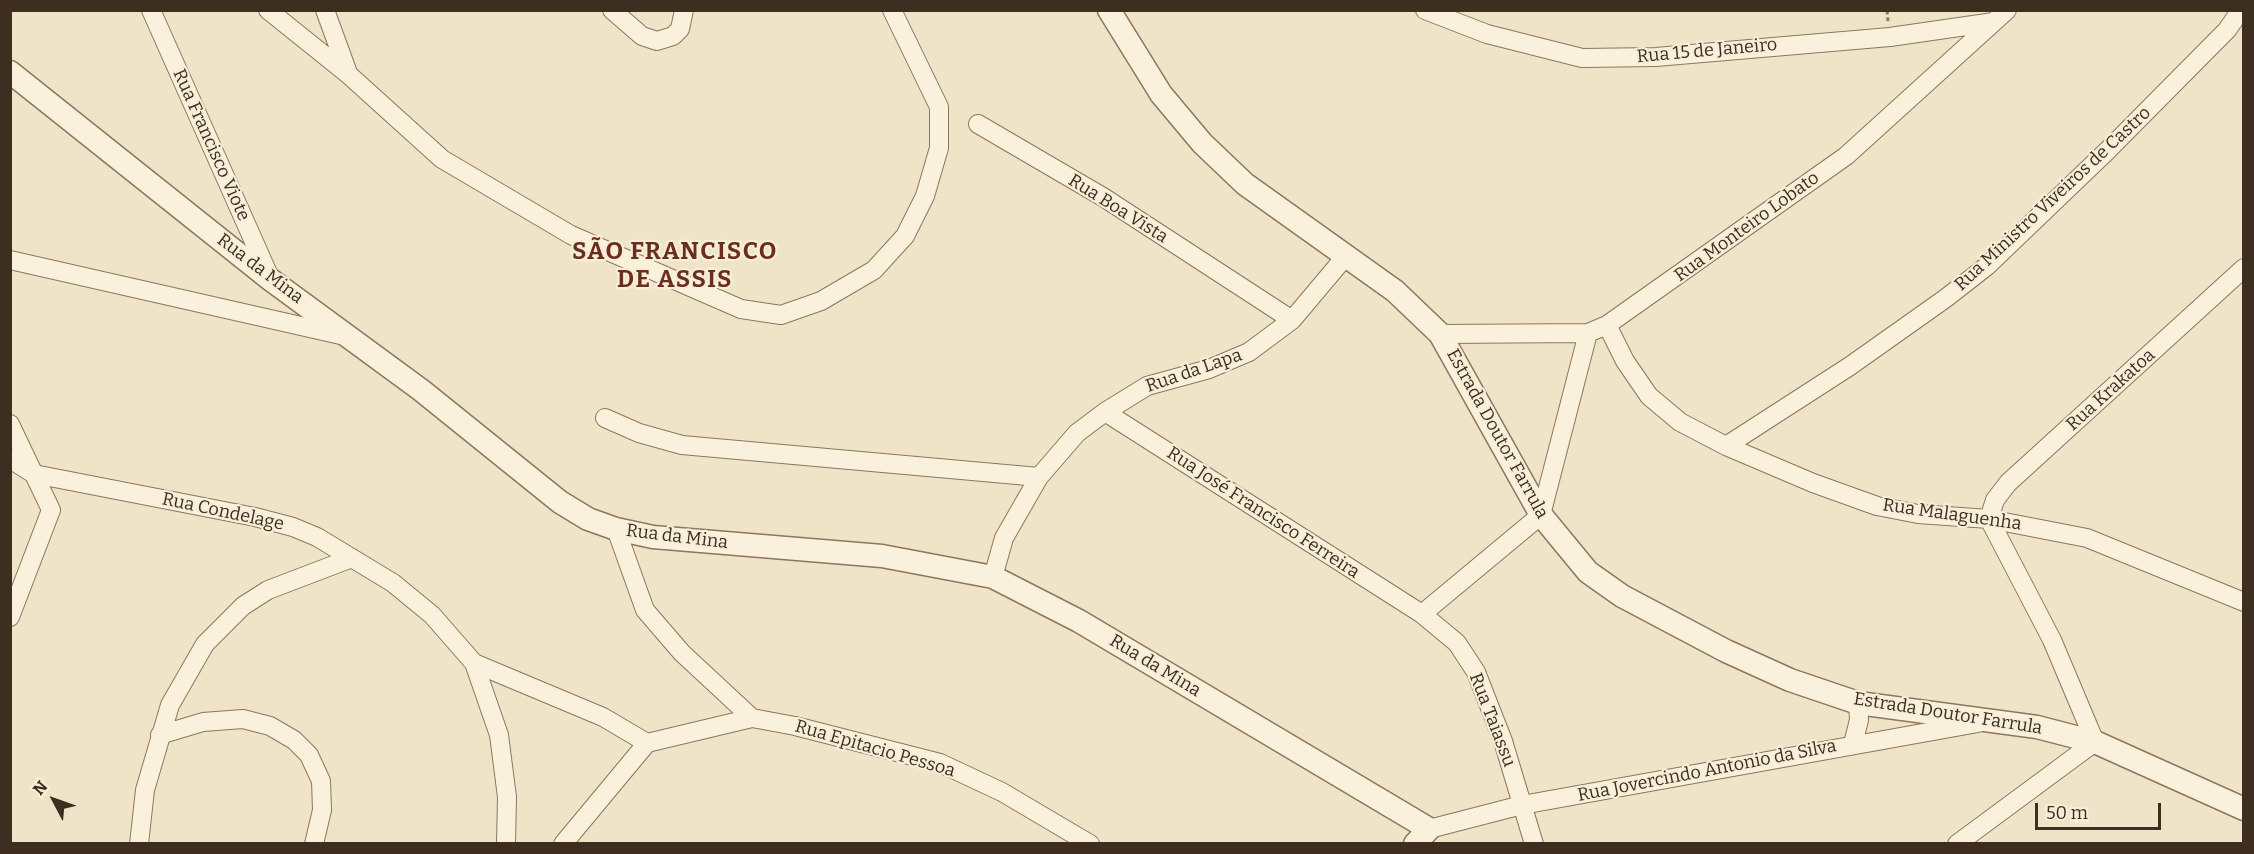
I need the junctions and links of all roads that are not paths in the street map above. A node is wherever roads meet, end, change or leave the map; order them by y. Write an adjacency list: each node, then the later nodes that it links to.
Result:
1 (151, 10): 17 (street, Rua Francisco Viote)
2 (268, 10): 12 (street)
3 (325, 10): 12 (street)
4 (612, 10): 5 (street)
5 (684, 10)
6 (892, 10): 12 (street)
7 (1109, 10): 14 (street, Estrada Doutor Farrula)
8 (1425, 10): 10 (street, Rua 15 de Janeiro)
9 (2241, 10): 26 (street, Rua Ministro Viveiros de Castro)
10 (2000, 16): 19 (street, Rua Monteiro Lobato)
11 (10, 72): 17 (street, Rua da Mina)
12 (349, 75)
13 (978, 124): 18 (street, Rua Boa Vista)
14 (1345, 257): 18 (street, Rua da Lapa); 21 (street, Estrada Doutor Farrula)
15 (10, 260): 22 (street)
16 (2244, 267): 31 (street, Rua Krakatoa)
17 (272, 280): 22 (street, Rua da Mina)
18 (1292, 320): 23 (street, Rua da Lapa)
19 (1606, 326): 20 (street, Rua Monteiro Lobato); 26 (street, Rua Malaguenha)
20 (1588, 333): 21 (street, Rua Monteiro Lobato); 30 (street)
21 (1440, 334): 30 (street, Estrada Doutor Farrula)
22 (353, 338): 32 (street, Rua da Mina)
23 (1105, 412): 29 (street, Rua da Lapa); 36 (street, Rua José Francisco Ferreira)
24 (605, 418): 29 (street)
25 (10, 424): 28 (street)
26 (1726, 446): 31 (street, Rua Malaguenha)
27 (10, 459): 28 (street)
28 (34, 474): 33 (street, Rua Condelage); 37 (street)
29 (1039, 477): 34 (street, Rua da Lapa)
30 (1541, 515): 36 (street); 39 (street, Estrada Doutor Farrula)
31 (1989, 519): 35 (street, Rua Malaguenha); 43 (street)
32 (616, 529): 34 (street, Rua da Mina); 40 (street)
33 (352, 558): 38 (street, Rua Condelage); 42 (street)
34 (993, 577): 48 (street, Rua da Mina)
35 (2244, 602)
36 (1422, 614): 46 (street, Rua Taiassu)
37 (10, 617)
38 (474, 663): 44 (street, Rua Condelage); 51 (street, Rua Condelage)
39 (1858, 702): 41 (street, Estrada Doutor Farrula); 45 (street)
40 (752, 718): 44 (street, Rua Epitacio Pessoa); 53 (street, Rua Epitacio Pessoa)
41 (1987, 721): 43 (street, Estrada Doutor Farrula); 45 (street, Rua Jovercindo Antonio da Silva)
42 (160, 735): 49 (street); 50 (street)
43 (2094, 742): 47 (street, Estrada Doutor Farrula); 55 (street)
44 (647, 743): 52 (street)
45 (1852, 744): 46 (street, Rua Jovercindo Antonio da Silva)
46 (1522, 805): 48 (street, Rua Jovercindo Antonio da Silva); 54 (street, Rua Taiassu)
47 (2244, 809)
48 (1422, 836)
49 (139, 843)
50 (314, 843)
51 (506, 843)
52 (563, 843)
53 (1090, 843)
54 (1534, 843)
55 (1957, 843)

